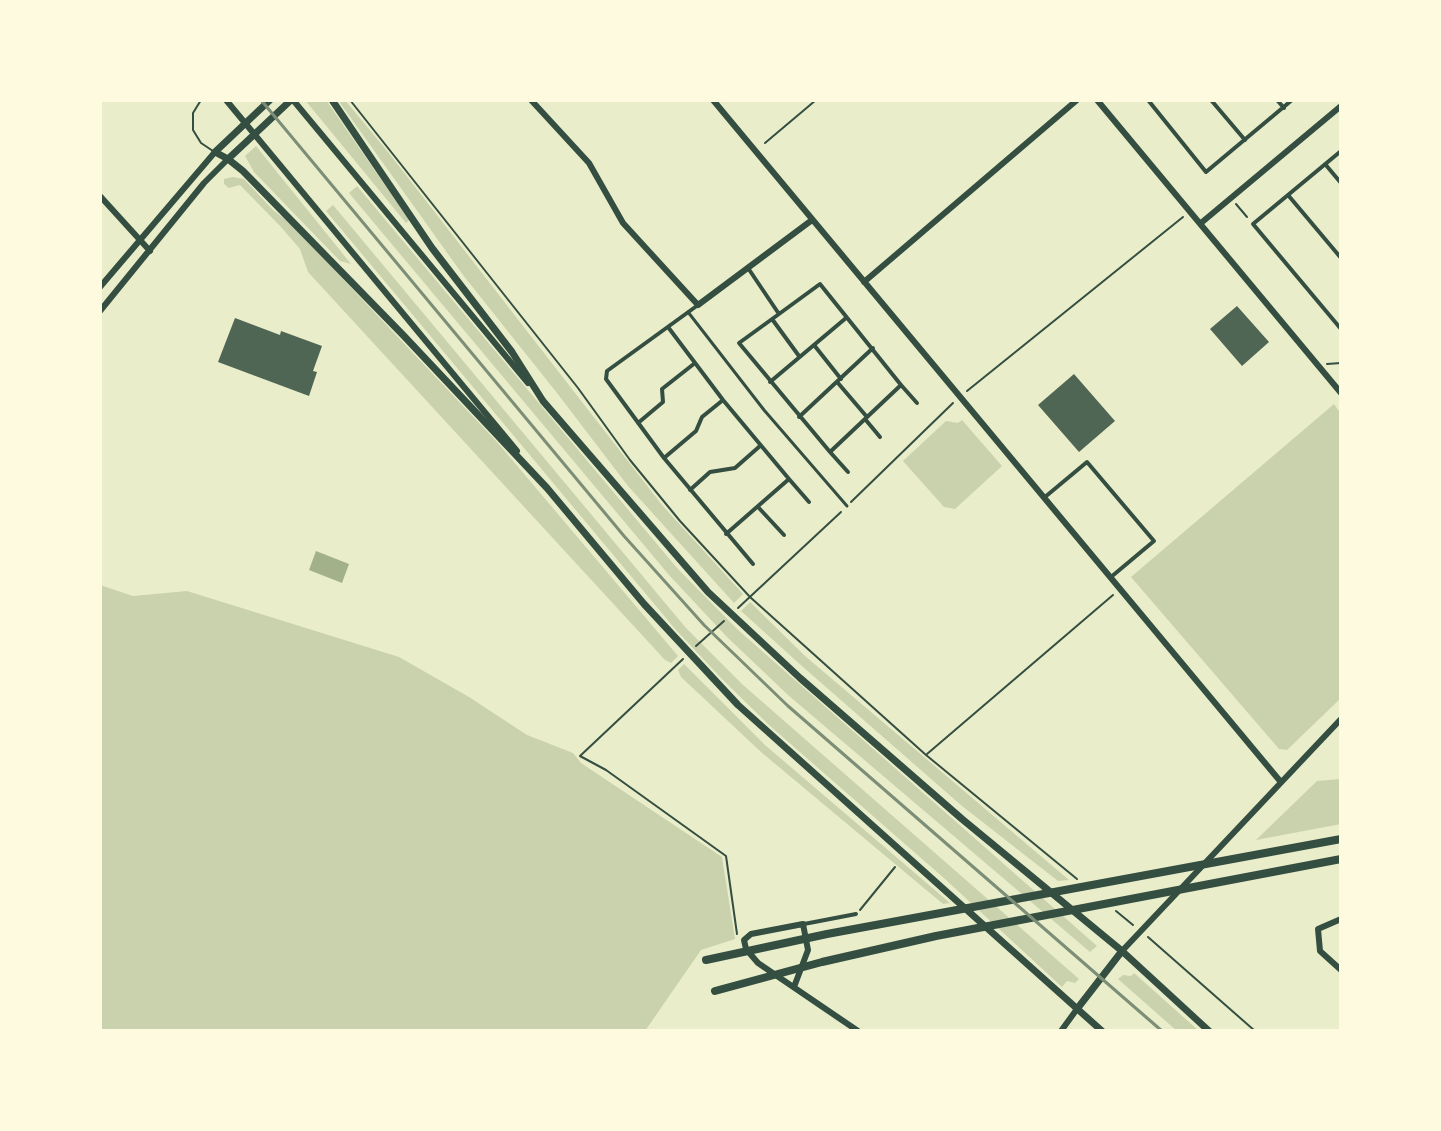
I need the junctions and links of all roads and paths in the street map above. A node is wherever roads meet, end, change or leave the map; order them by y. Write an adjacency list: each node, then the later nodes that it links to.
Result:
1 (201, 100): 21 (lane)
2 (226, 100): 69 (street)
3 (270, 100): 21 (main road)
4 (292, 100): 22 (main road); 58 (street)
5 (332, 100): 58 (main road)
6 (531, 100): 38 (street)
7 (713, 100): 29 (street)
8 (816, 100): 19 (path)
9 (1077, 100): 36 (street)
10 (1097, 100): 28 (street)
11 (1148, 100): 18 (street)
12 (1211, 100): 18 (street)
13 (1277, 100): 17 (street)
14 (1292, 100): 17 (street)
15 (1335, 100): 16 (street)
16 (1341, 107): 27 (street)
17 (1284, 108): 18 (street)
18 (1245, 140)
19 (765, 143)
20 (1341, 151): 23 (street)
21 (215, 152): 22 (main road); 32 (street)
22 (228, 159): 33 (street); 69 (main road)
23 (1325, 164): 24 (street); 25 (street)
24 (1341, 183)
25 (1288, 195): 31 (street); 34 (street)
26 (100, 196): 32 (street)
27 (1231, 199): 30 (street); 31 (path)
28 (1190, 211): 30 (street); 56 (path)
29 (812, 220): 35 (street); 36 (street)
30 (1201, 223): 51 (street)
31 (1253, 224): 45 (street)
32 (138, 241): 33 (street); 37 (street)
33 (150, 251): 39 (street)
34 (1341, 258)
35 (748, 268): 38 (street); 41 (street)
36 (864, 282): 56 (street)
37 (100, 287)
38 (698, 305): 40 (street)
39 (100, 311)
40 (688, 312): 44 (street); 73 (street)
41 (779, 314): 42 (street); 43 (street)
42 (846, 318): 46 (street); 47 (street)
43 (772, 319): 48 (street); 53 (street)
44 (668, 326): 49 (street); 62 (street)
45 (1341, 329)
46 (814, 345): 48 (street); 52 (street)
47 (873, 348): 52 (street); 54 (street)
48 (800, 357): 53 (street)
49 (695, 363): 57 (street); 62 (street)
50 (1341, 363): 51 (path)
51 (1318, 364): 55 (street)
52 (839, 381): 60 (street); 61 (street)
53 (770, 382): 60 (street)
54 (901, 385): 59 (street); 61 (street)
55 (1341, 393)
56 (960, 397): 71 (street); 73 (path)
57 (723, 400): 64 (street); 66 (street)
58 (543, 401): 93 (main road)
59 (917, 403)
60 (799, 417): 65 (street)
61 (866, 418): 63 (street); 65 (street)
62 (638, 423): 66 (street)
63 (880, 437)
64 (760, 446): 68 (street); 70 (street)
65 (830, 452): 67 (street)
66 (664, 458): 70 (street)
67 (848, 472)
68 (789, 479): 72 (street); 74 (street)
69 (547, 488): 98 (main road)
70 (690, 490): 75 (street)
71 (1045, 497): 78 (street); 78 (street)
72 (809, 502)
73 (847, 506): 80 (path)
74 (758, 507): 75 (street); 76 (street)
75 (726, 534): 77 (street)
76 (784, 535)
77 (753, 564)
78 (1111, 577): 79 (street)
79 (1121, 588): 83 (path); 84 (street)
80 (739, 608)
81 (727, 618): 91 (path)
82 (1341, 719): 84 (street)
83 (926, 755)
84 (1280, 781): 93 (street)
85 (1341, 839): 94 (highway)
86 (1341, 859): 97 (highway)
87 (895, 867): 88 (path)
88 (856, 914): 90 (street)
89 (1341, 919): 95 (street)
90 (803, 924): 96 (street); 96 (street)
91 (737, 935)
92 (1164, 950): 105 (path)
93 (1122, 951): 98 (main road); 104 (main road)
94 (706, 960)
95 (1341, 970)
96 (794, 987): 99 (street)
97 (715, 991)
98 (1077, 1009): 100 (street); 103 (main road)
99 (858, 1031)
100 (1061, 1031)
101 (1073, 1031): 102 (path)
102 (1082, 1031)
103 (1102, 1031)
104 (1209, 1031)
105 (1255, 1031)

